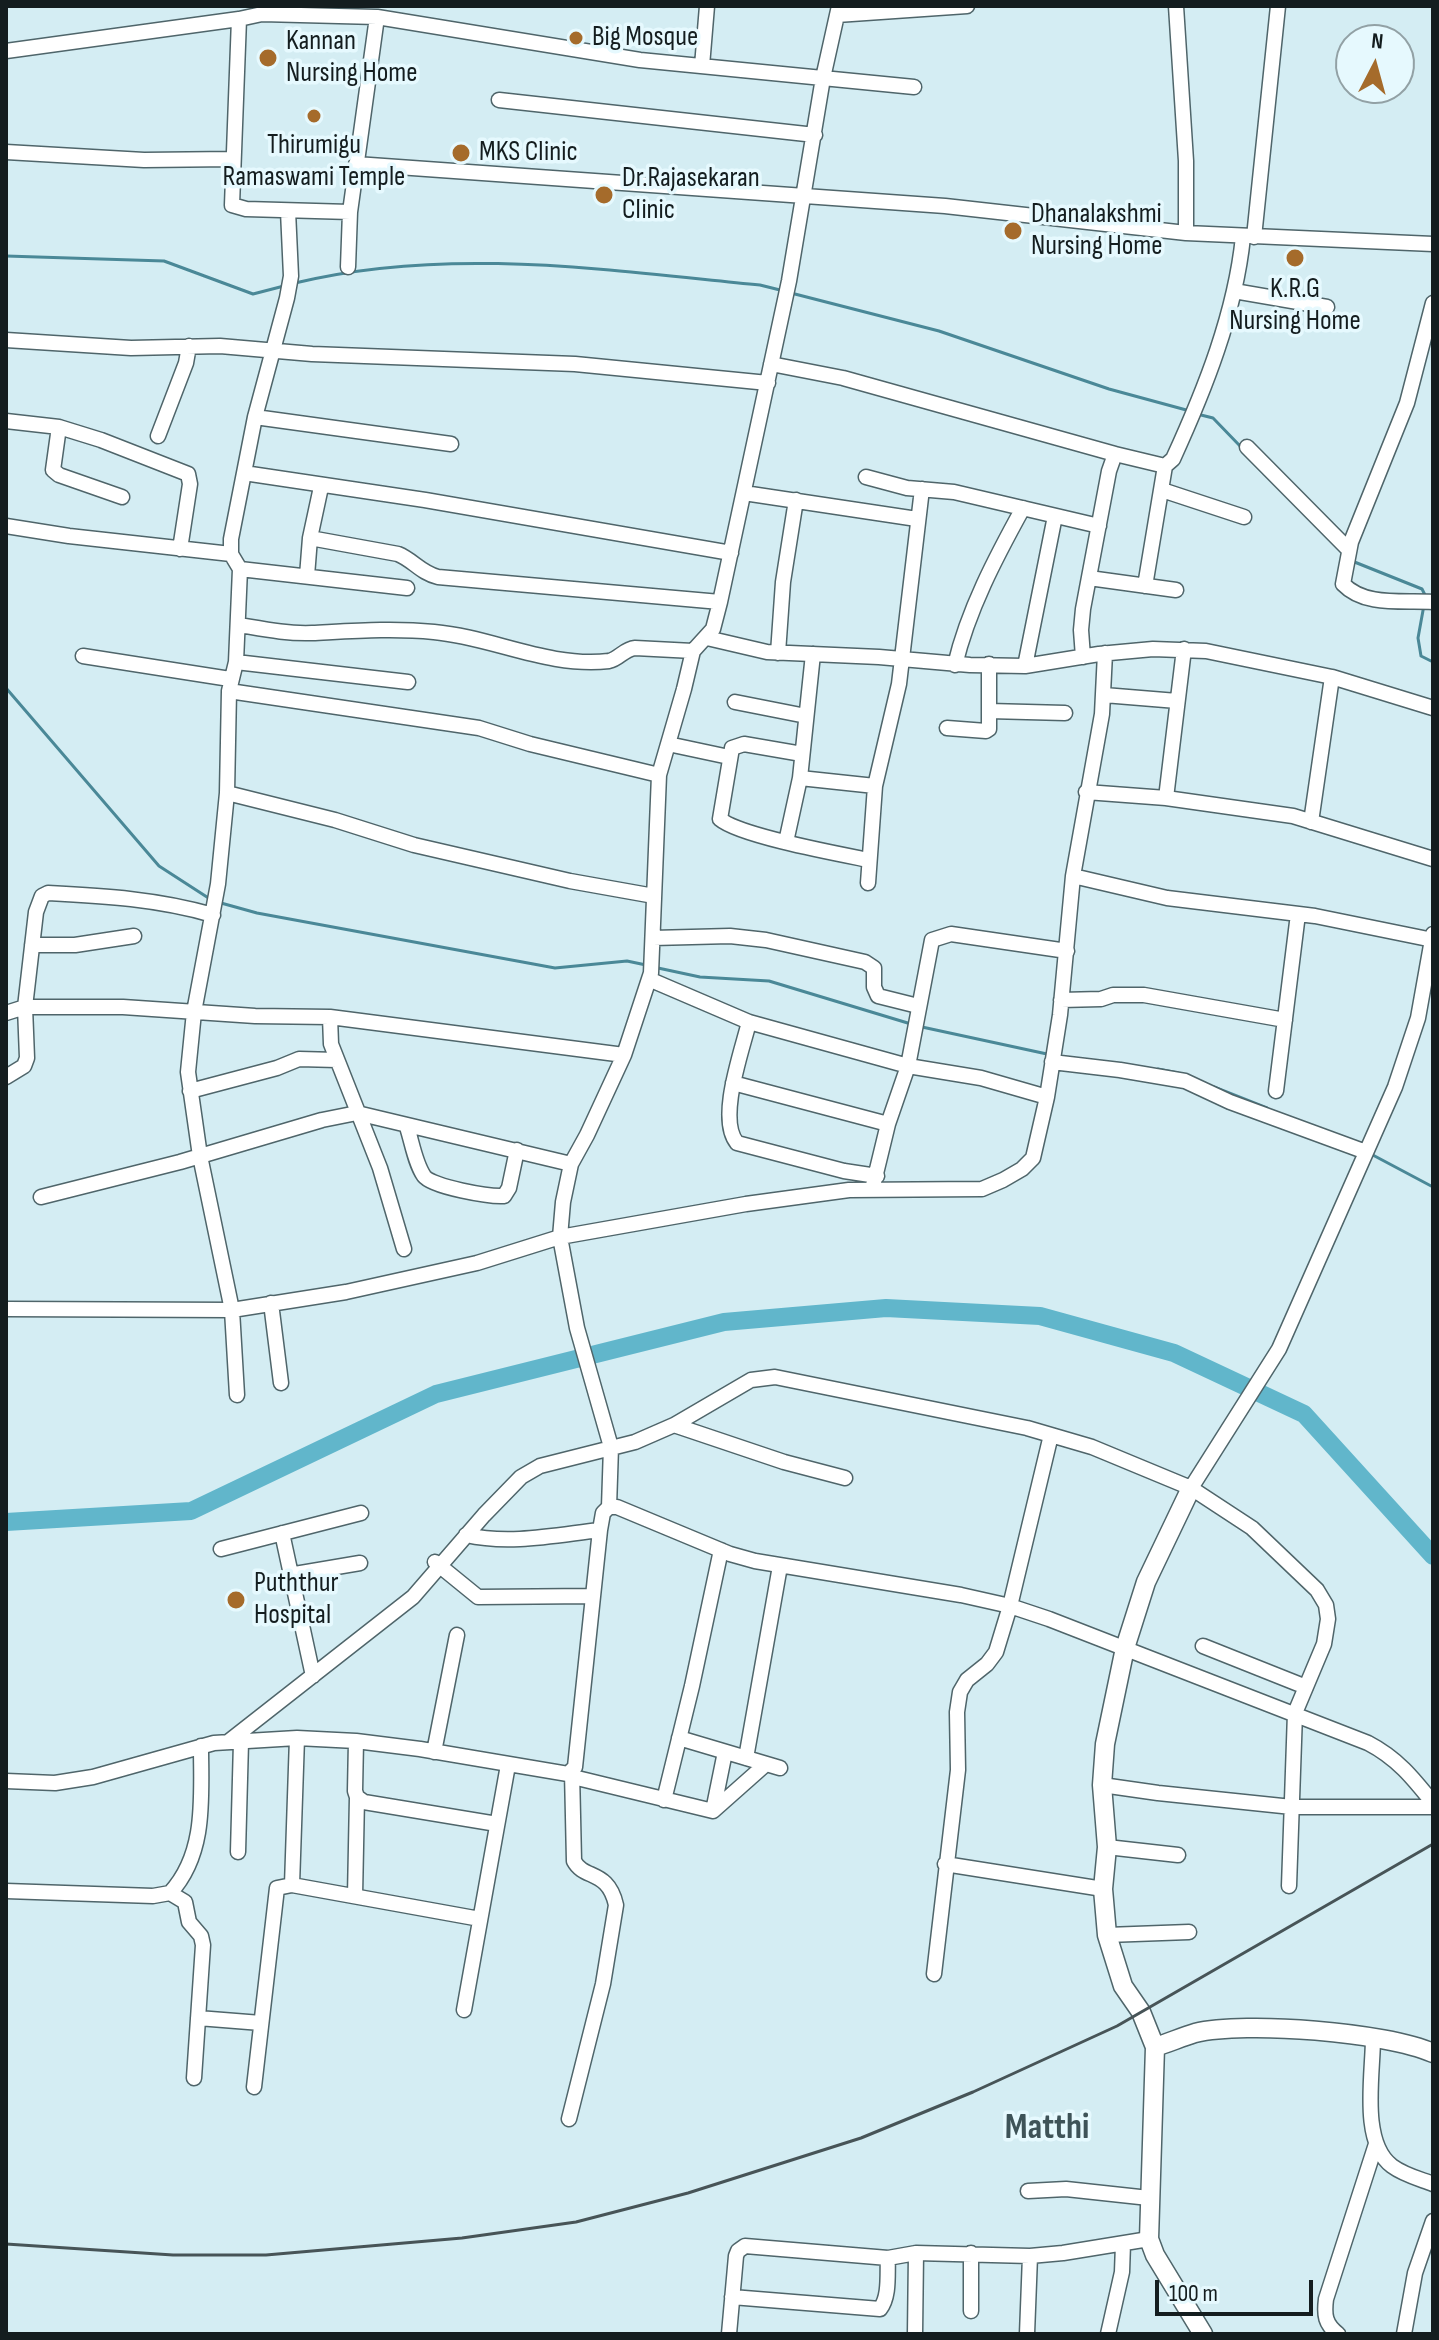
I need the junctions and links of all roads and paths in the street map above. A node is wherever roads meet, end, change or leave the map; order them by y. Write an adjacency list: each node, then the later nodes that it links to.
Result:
1 (707, 6): 12 (street)
2 (967, 6): 5 (street)
3 (1176, 6): 23 (street)
4 (1278, 6): 24 (street)
5 (927, 7): 8 (street)
6 (263, 10): 7 (street); 10 (street)
7 (326, 10): 9 (street)
8 (838, 11): 13 (street)
9 (377, 17): 12 (street); 19 (street)
10 (239, 19): 11 (street); 18 (street)
11 (6, 51)
12 (702, 66): 13 (street)
13 (823, 78): 14 (street); 16 (street)
14 (914, 87)
15 (499, 100): 16 (street)
16 (815, 135): 20 (street)
17 (6, 152): 18 (street)
18 (232, 159): 21 (street)
19 (356, 164): 20 (street); 22 (street)
20 (804, 196): 23 (street); 33 (street)
21 (288, 211): 22 (street); 32 (street)
22 (350, 212): 26 (street)
23 (1186, 233): 24 (street)
24 (1248, 237): 25 (street); 27 (street)
25 (1433, 244)
26 (348, 267)
27 (1234, 291): 29 (street); 42 (street)
28 (1433, 303): 58 (street)
29 (1327, 307)
30 (6, 340): 31 (street)
31 (189, 346): 32 (street); 38 (street)
32 (272, 351): 34 (street); 35 (street)
33 (771, 364): 34 (street); 41 (street)
34 (768, 383): 48 (street)
35 (255, 417): 39 (street); 43 (street)
36 (6, 421): 37 (street)
37 (59, 427): 49 (street); 59 (street)
38 (158, 436)
39 (451, 444)
40 (1247, 447): 58 (street)
41 (1115, 454): 42 (street); 56 (street)
42 (1165, 466): 47 (street)
43 (244, 473): 45 (street); 61 (street)
44 (866, 477): 46 (street)
45 (321, 487): 57 (street); 60 (street)
46 (922, 489): 51 (street); 54 (street)
47 (1162, 490): 53 (street); 65 (street)
48 (744, 493): 50 (street); 60 (street)
49 (122, 497)
50 (796, 500): 54 (street); 74 (street)
51 (1023, 508): 52 (street); 82 (street)
52 (1055, 516): 56 (street); 83 (street)
53 (1244, 517)
54 (917, 519): 79 (street)
55 (6, 526): 59 (street)
56 (1099, 526): 64 (street)
57 (310, 538): 63 (street); 68 (street)
58 (1350, 546): 69 (street)
59 (180, 549): 61 (street)
60 (731, 553): 68 (street)
61 (231, 554): 62 (street)
62 (240, 569): 63 (street); 70 (street)
63 (307, 576): 66 (street)
64 (1089, 578): 65 (street); 78 (street)
65 (1145, 586): 67 (street)
66 (407, 588)
67 (1176, 590)
68 (720, 602): 71 (street)
69 (1433, 602)
70 (239, 625): 73 (street); 80 (street)
71 (707, 638): 73 (street); 74 (street)
72 (1184, 649): 75 (street); 84 (street); 88 (street)
73 (693, 651): 95 (street)
74 (778, 653): 76 (street)
75 (1105, 653): 78 (street); 87 (street)
76 (813, 654): 79 (street); 93 (street)
77 (83, 656): 86 (street)
78 (1083, 657): 83 (street)
79 (900, 660): 82 (street); 100 (street)
80 (236, 662): 85 (street); 86 (street)
81 (989, 664): 82 (street); 83 (street); 91 (street)
82 (955, 665)
83 (1025, 666)
84 (1332, 677): 90 (street); 104 (street)
85 (408, 682)
86 (230, 685): 98 (street); 102 (street)
87 (1104, 695): 88 (street); 101 (street)
88 (1177, 701): 103 (street)
89 (735, 702): 93 (street)
90 (1433, 708)
91 (989, 711): 92 (street); 94 (street)
92 (1065, 713)
93 (806, 716): 96 (street)
94 (947, 728)
95 (668, 744): 97 (street); 98 (street)
96 (802, 754): 97 (street); 99 (street)
97 (729, 757): 105 (street)
98 (659, 775): 110 (street)
99 (800, 778): 100 (street); 105 (street)
100 (875, 786): 107 (street)
101 (1086, 792): 103 (street); 108 (street)
102 (227, 793): 110 (street); 111 (street)
103 (1166, 798): 104 (street)
104 (1311, 822): 106 (street)
105 (786, 842): 107 (street)
106 (1433, 859)
107 (869, 860): 109 (street)
108 (1073, 876): 112 (street); 118 (street)
109 (868, 883)
110 (654, 896): 116 (street)
111 (214, 912): 117 (street); 123 (street)
112 (1298, 914): 115 (street); 126 (street)
113 (1433, 934): 115 (street)
114 (134, 936): 117 (street)
115 (1432, 940): 142 (street)
116 (653, 942): 119 (street); 122 (street)
117 (32, 945): 121 (street)
118 (1067, 951): 120 (street); 122 (street)
119 (651, 977): 127 (street); 128 (street)
120 (1061, 1000): 126 (street); 130 (street)
121 (25, 1007): 123 (street); 124 (street); 132 (street)
122 (918, 1010): 131 (street)
123 (194, 1012): 125 (street); 134 (street)
124 (6, 1013)
125 (330, 1017): 128 (street); 129 (street)
126 (1285, 1020): 135 (street)
127 (749, 1022): 131 (street); 133 (street)
128 (624, 1055): 143 (street)
129 (337, 1060): 134 (street); 137 (street)
130 (1051, 1065): 136 (street); 142 (street)
131 (908, 1066): 136 (street); 138 (street)
132 (6, 1077)
133 (733, 1083): 138 (street); 144 (street)
134 (190, 1091): 141 (street)
135 (1276, 1091)
136 (1047, 1097): 144 (street)
137 (357, 1113): 139 (street); 141 (street); 147 (street)
138 (888, 1124): 144 (street)
139 (407, 1127): 140 (street); 140 (street)
140 (517, 1150): 143 (street)
141 (200, 1156): 145 (street); 150 (street)
142 (1364, 1158): 157 (street)
143 (571, 1164): 146 (street)
144 (875, 1183): 146 (street)
145 (41, 1197)
146 (560, 1237): 148 (street); 155 (street)
147 (404, 1249)
148 (271, 1303): 150 (street); 151 (street)
149 (6, 1309): 150 (street)
150 (232, 1310): 152 (street)
151 (281, 1383)
152 (237, 1395)
153 (674, 1425): 154 (street); 155 (street); 156 (street)
154 (1051, 1435): 157 (street); 170 (street)
155 (611, 1447): 158 (street); 162 (street)
156 (845, 1478)
157 (1191, 1488): 173 (main road); 175 (street)
158 (609, 1507): 160 (street); 164 (street)
159 (361, 1513): 161 (street)
160 (600, 1530): 162 (street); 169 (street)
161 (282, 1533): 163 (street); 168 (street)
162 (466, 1535): 166 (street)
163 (221, 1549)
164 (721, 1550): 167 (street); 178 (street)
165 (360, 1563): 168 (street)
166 (437, 1564): 169 (street); 174 (street)
167 (780, 1566): 170 (street); 184 (street)
168 (289, 1575): 174 (street)
169 (593, 1596): 186 (street)
170 (1010, 1606): 173 (street); 198 (street)
171 (457, 1635): 182 (street)
172 (1203, 1646): 175 (street)
173 (1125, 1648): 176 (street); 188 (main road)
174 (313, 1676): 180 (street)
175 (1306, 1687): 176 (street)
176 (1295, 1713): 191 (street); 192 (street)
177 (297, 1738): 179 (street); 180 (street); 199 (street)
178 (679, 1738): 183 (street); 190 (street)
179 (356, 1741): 182 (street); 189 (street)
180 (234, 1742): 181 (street); 196 (street)
181 (201, 1746): 187 (street); 203 (street)
182 (434, 1752): 185 (street)
183 (725, 1752): 184 (street); 193 (street)
184 (746, 1758): 193 (street)
185 (508, 1765): 186 (street); 194 (street)
186 (572, 1774): 190 (street); 217 (street)
187 (6, 1781)
188 (1102, 1785): 192 (street); 195 (main road)
189 (357, 1797): 194 (street); 204 (street)
190 (664, 1800): 193 (street)
191 (1433, 1805): 192 (street)
192 (1292, 1807): 200 (street)
193 (713, 1811)
194 (497, 1824): 205 (street)
195 (1107, 1847): 197 (street); 201 (main road)
196 (238, 1852)
197 (1178, 1855)
198 (945, 1864): 201 (street); 208 (street)
199 (292, 1885): 204 (street); 211 (street)
200 (1289, 1886)
201 (1103, 1889): 207 (main road)
202 (6, 1891): 203 (street)
203 (170, 1893): 210 (street)
204 (355, 1896): 205 (street)
205 (480, 1919): 209 (street)
206 (1189, 1932): 207 (street)
207 (1107, 1935): 213 (main road)
208 (934, 1974)
209 (464, 2010)
210 (198, 2018): 211 (street); 215 (street)
211 (261, 2023): 216 (street)
212 (1373, 2038): 213 (main road); 214 (main road); 218 (street)
213 (1155, 2047): 221 (main road)
214 (1433, 2053)
215 (194, 2078)
216 (254, 2087)
217 (569, 2119)
218 (1376, 2144): 219 (street); 236 (street)
219 (1433, 2184)
220 (1028, 2191): 221 (street)
221 (1149, 2198): 223 (main road)
222 (1433, 2221): 237 (street)
223 (1149, 2239): 224 (street); 235 (main road)
224 (1123, 2244): 227 (street); 234 (street)
225 (916, 2253): 226 (street); 228 (street); 232 (street)
226 (971, 2253): 227 (street); 230 (street)
227 (1030, 2256): 233 (street)
228 (888, 2258): 229 (street); 229 (street)
229 (732, 2297): 231 (street)
230 (971, 2311)
231 (729, 2334)
232 (915, 2334)
233 (1027, 2334)
234 (1108, 2334)
235 (1203, 2334)
236 (1338, 2334)
237 (1404, 2334)

